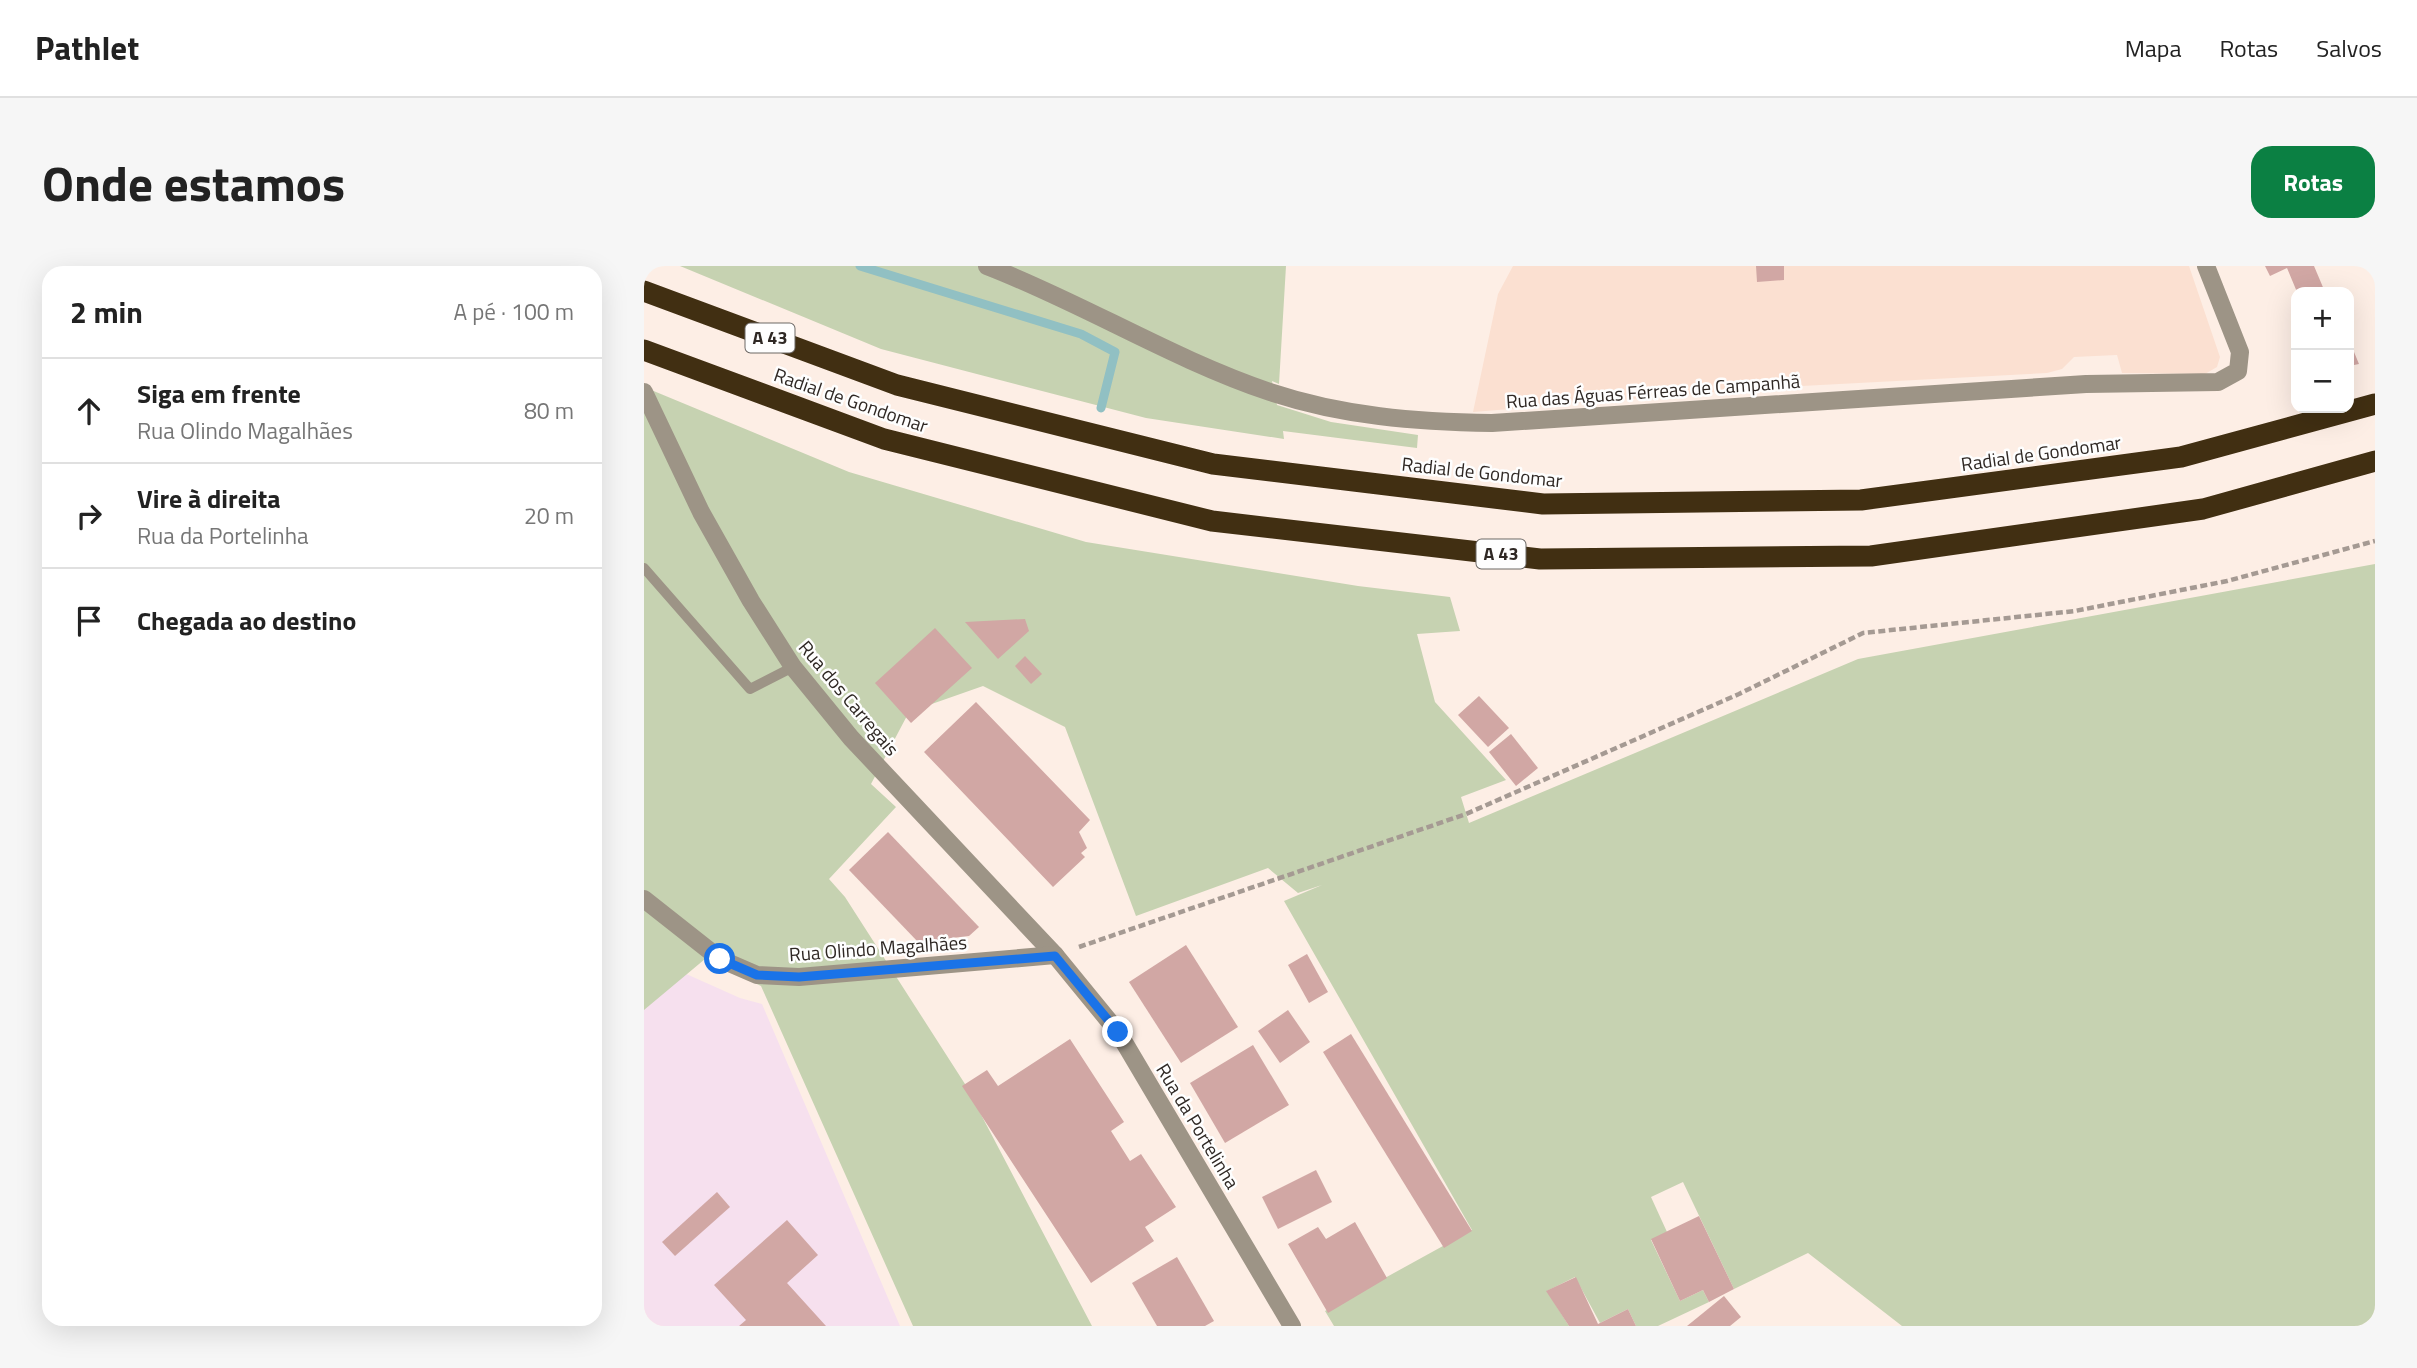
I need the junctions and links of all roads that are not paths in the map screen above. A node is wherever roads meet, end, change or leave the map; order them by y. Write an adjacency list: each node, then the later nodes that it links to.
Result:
1 (987, 266): 2 (street, Rua das Águas Férreas de Campanhã)
2 (2206, 266)
3 (644, 291): 6 (highway, Radial de Gondomar / A 43)
4 (644, 350): 7 (highway, Radial de Gondomar / A 43)
5 (644, 392): 9 (street, Rua dos Carregais)
6 (2375, 404)
7 (2375, 461)
8 (644, 568): 9 (lane)
9 (793, 667): 11 (street, Rua dos Carregais)
10 (644, 899): 11 (street, Rua Olindo Magalhães)
11 (1055, 956): 12 (street, Rua da Portelinha)
12 (1292, 1326)

